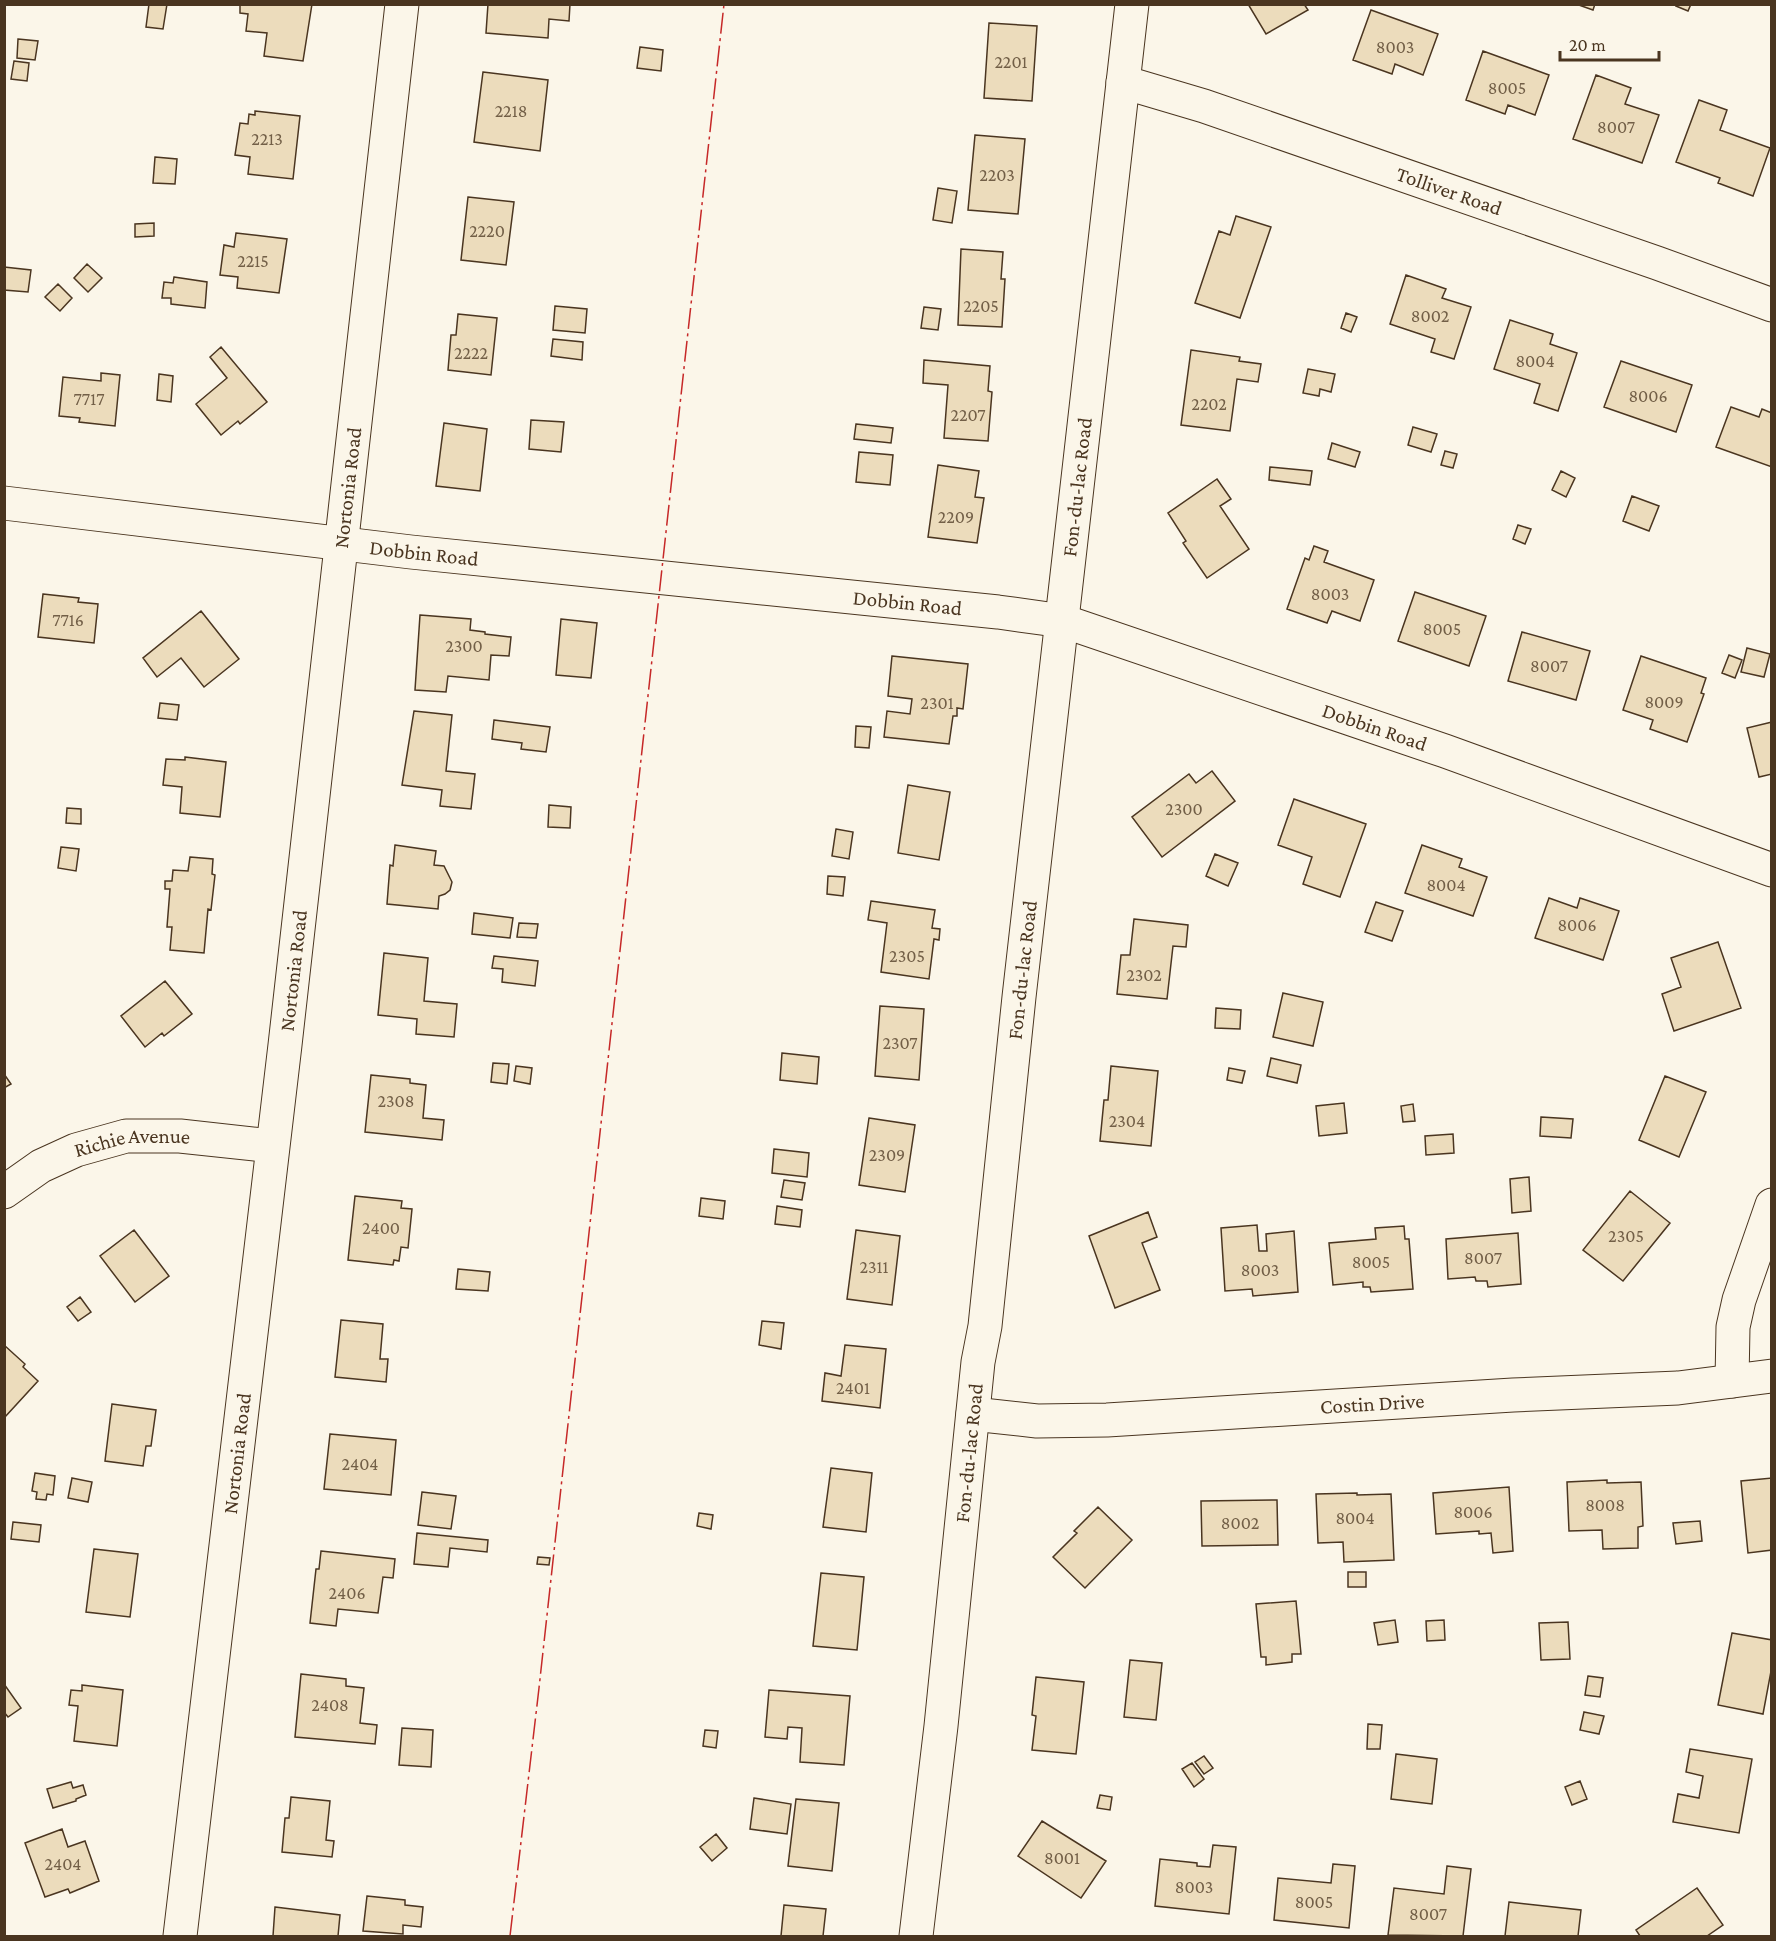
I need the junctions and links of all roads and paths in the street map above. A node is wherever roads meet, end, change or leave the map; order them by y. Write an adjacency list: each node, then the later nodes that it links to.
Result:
1 (402, 4): 6 (street, Nortonia Road)
2 (1132, 4): 3 (street, Fon-du-lac Road)
3 (1123, 82): 4 (street, Tolliver Road); 7 (street, Fon-du-lac Road)
4 (1772, 305)
5 (4, 503): 6 (street, Dobbin Road)
6 (340, 543): 7 (street, Dobbin Road); 9 (street, Nortonia Road)
7 (1063, 621): 8 (street, Dobbin Road); 14 (street, Fon-du-lac Road)
8 (1772, 870)
9 (272, 1146): 10 (street, Richie Avenue); 15 (street, Nortonia Road)
10 (4, 1192)
11 (1772, 1205): 13 (street)
12 (1772, 1376): 13 (street, Costin Drive)
13 (1732, 1381): 14 (street, Costin Drive)
14 (973, 1414): 16 (street, Fon-du-lac Road)
15 (180, 1936)
16 (916, 1936)

